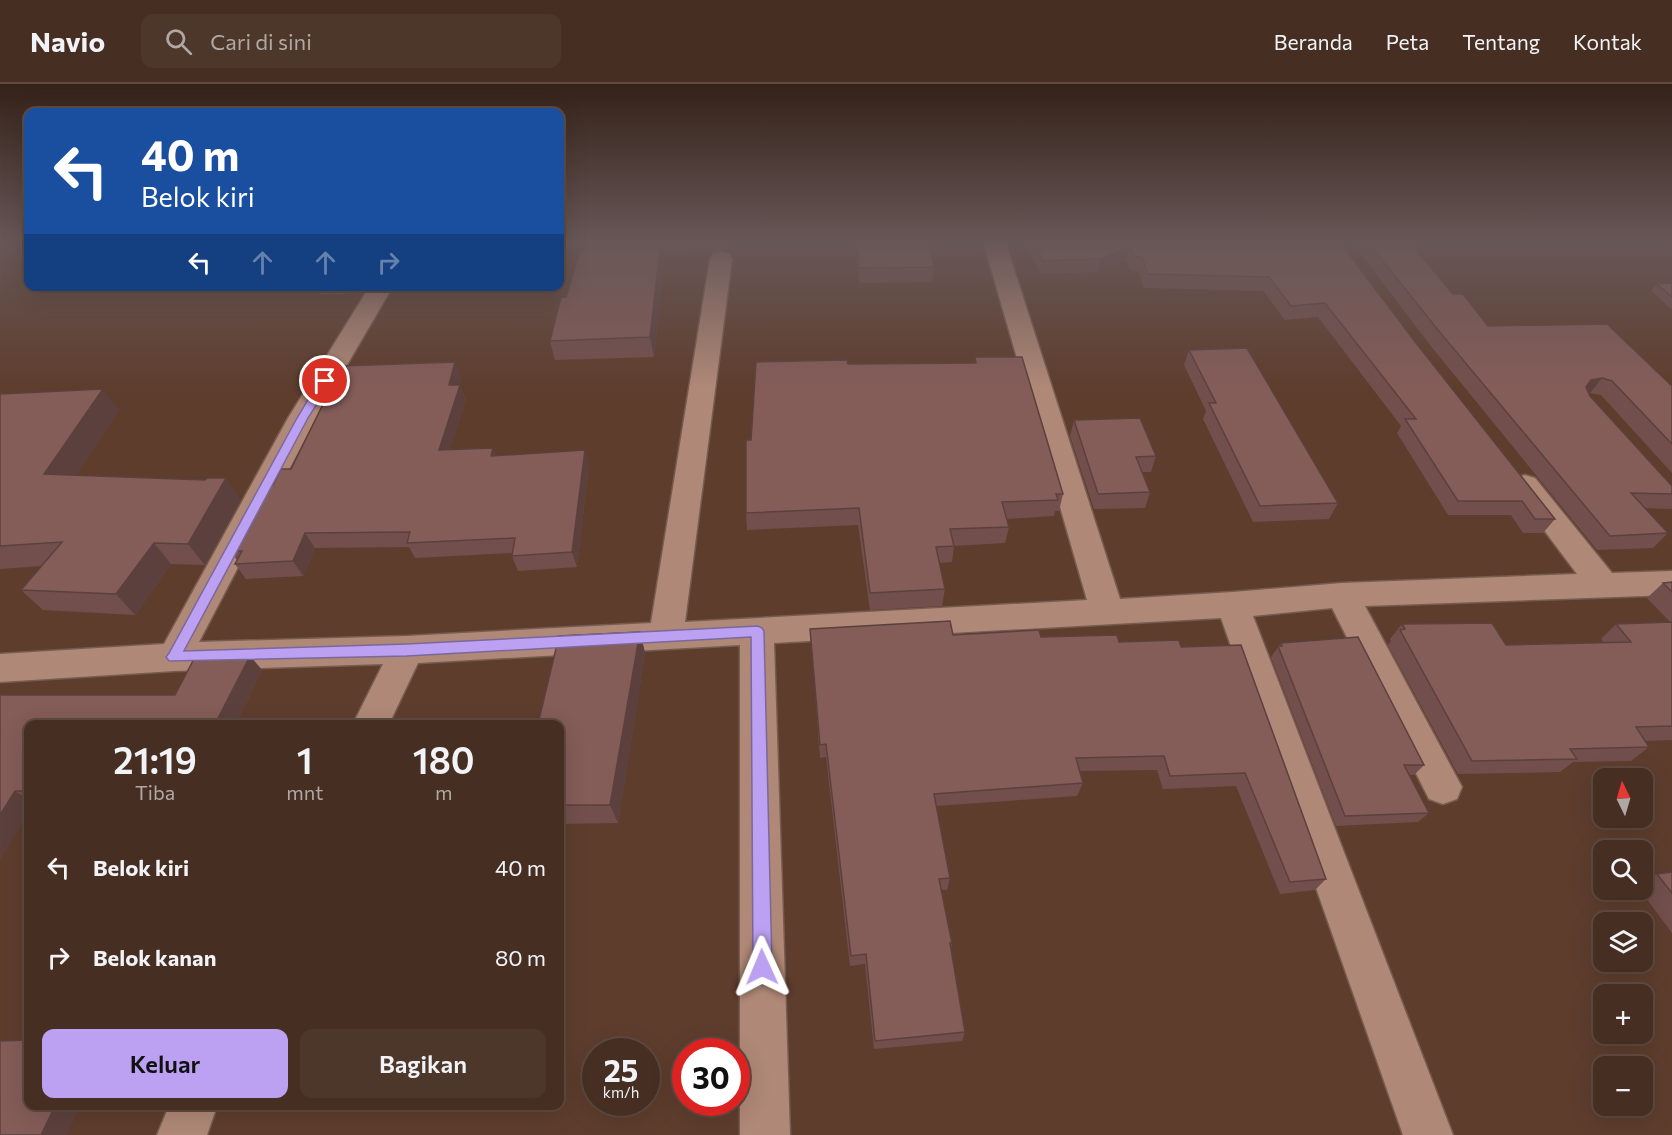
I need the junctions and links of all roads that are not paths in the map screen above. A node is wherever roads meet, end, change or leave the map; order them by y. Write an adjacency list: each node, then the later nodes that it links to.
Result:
1 (716, 290): 11 (street)
2 (1009, 290): 9 (street)
3 (379, 291): 13 (street)
4 (1508, 463): 6 (street)
5 (1672, 583): 6 (street)
6 (1603, 585): 7 (street)
7 (1342, 595): 8 (street); 16 (street)
8 (1233, 605): 9 (street); 20 (street)
9 (1107, 611): 10 (street)
10 (758, 631): 11 (street); 19 (street)
11 (666, 636): 12 (street)
12 (407, 650): 13 (street); 15 (street)
13 (174, 657): 14 (street)
14 (0, 668)
15 (373, 720)
16 (1443, 787)
17 (191, 1110): 18 (street)
18 (182, 1135)
19 (765, 1135)
20 (1428, 1135)

